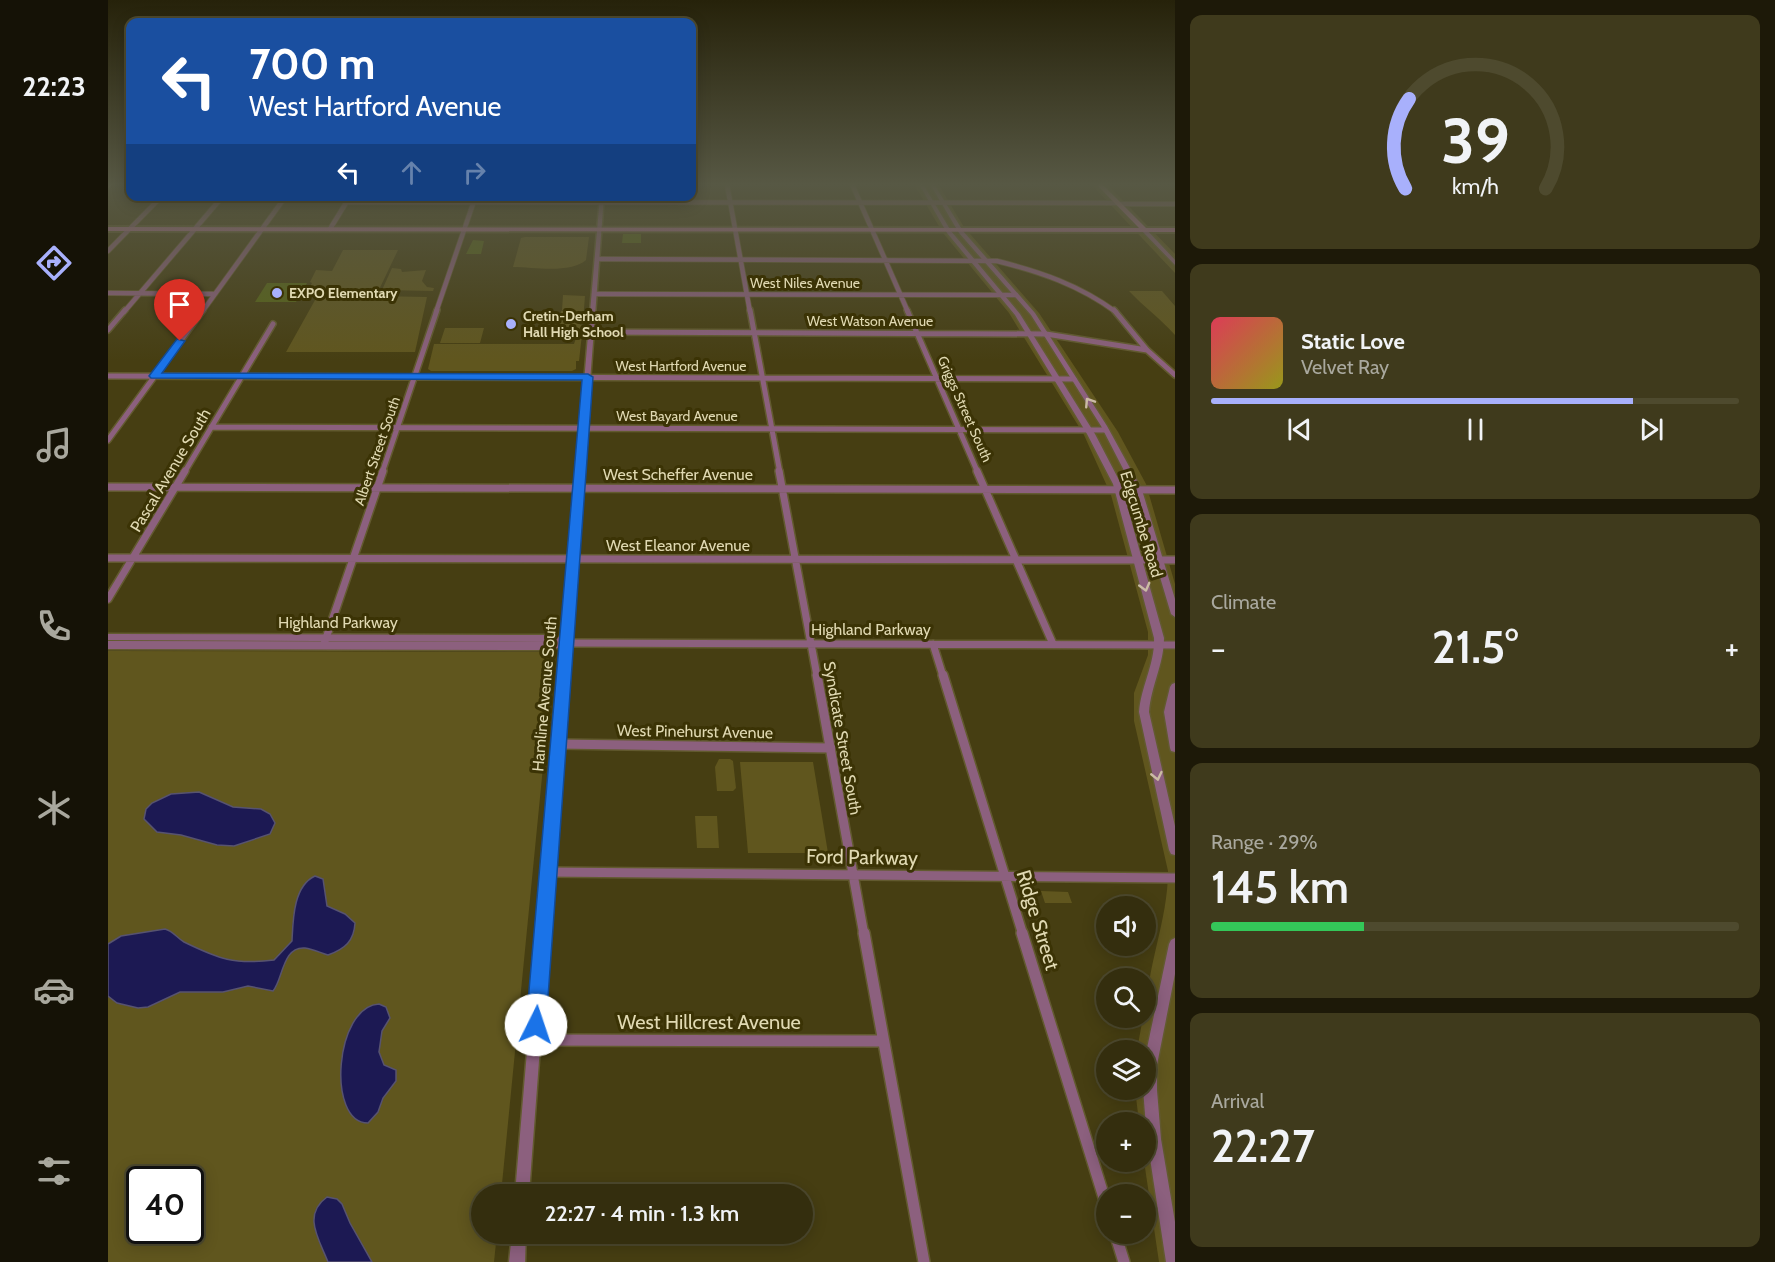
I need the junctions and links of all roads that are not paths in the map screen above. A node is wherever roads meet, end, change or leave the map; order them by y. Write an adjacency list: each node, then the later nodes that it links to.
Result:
1 (183, 243): 17 (street)
2 (252, 243): 18 (street)
3 (460, 243): 36 (street, Albert Street South)
4 (599, 243): 10 (street, Hamline Avenue South)
5 (738, 243): 11 (street, Syndicate Street South)
6 (877, 243): 12 (street, Griggs Street South)
7 (958, 243): 13 (street, Edgcumbe Road)
8 (971, 243): 14 (street, Edgcumbe Road)
9 (1156, 243): 15 (street)
10 (597, 259): 11 (street); 19 (street, Hamline Avenue South)
11 (741, 260): 12 (street); 20 (street, Syndicate Street South)
12 (885, 260): 13 (street); 21 (street, Griggs Street South)
13 (973, 261): 14 (street); 22 (street, Edgcumbe Road)
14 (987, 261): 23 (street, Edgcumbe Road); 31 (street)
15 (1175, 263)
16 (108, 293): 17 (street)
17 (140, 293): 18 (street); 25 (street)
18 (215, 294): 34 (street)
19 (594, 294): 20 (street, West Niles Avenue); 26 (street, Hamline Avenue South)
20 (747, 294): 21 (street, West Niles Avenue); 27 (street, Syndicate Street South)
21 (900, 295): 22 (street, West Niles Avenue); 28 (street, Griggs Street South)
22 (1002, 295): 23 (street, West Niles Avenue); 29 (street, Edgcumbe Road)
23 (1016, 295): 30 (street, Edgcumbe Road)
24 (273, 324): 35 (street, Pascal Avenue South)
25 (108, 330)
26 (591, 332): 27 (street, West Watson Avenue); 37 (street, Hamline Avenue South)
27 (754, 333): 28 (street, West Watson Avenue); 38 (street, Syndicate Street South)
28 (917, 333): 29 (street, West Watson Avenue); 39 (street, Griggs Street South)
29 (1029, 334): 30 (street, West Watson Avenue); 40 (street, Edgcumbe Road)
30 (1046, 334): 31 (street, West Watson Avenue); 41 (street, Edgcumbe Road)
31 (1147, 350): 32 (street)
32 (1175, 375)
33 (108, 376): 34 (street, West Hartford Avenue)
34 (154, 376): 35 (street, West Hartford Avenue); 49 (street)
35 (242, 376): 36 (street, West Hartford Avenue); 42 (street, Pascal Avenue South)
36 (415, 377): 37 (street, West Hartford Avenue); 43 (street, Albert Street South)
37 (588, 377): 38 (street, West Hartford Avenue); 44 (street, Hamline Avenue South)
38 (762, 378): 39 (street, West Hartford Avenue); 45 (street, Syndicate Street South)
39 (937, 378): 40 (street, West Hartford Avenue); 46 (street, Griggs Street South)
40 (1057, 379): 41 (street, West Hartford Avenue); 47 (street, Edgcumbe Road)
41 (1074, 379): 48 (street, Edgcumbe Road, one-way to 41)
42 (211, 428): 43 (street, West Bayard Avenue); 51 (street, Pascal Avenue South)
43 (398, 428): 44 (street, West Bayard Avenue); 52 (street, Albert Street South)
44 (584, 428): 45 (street, West Bayard Avenue); 53 (street, Hamline Avenue South)
45 (771, 429): 46 (street, West Bayard Avenue); 54 (street, Syndicate Street South)
46 (959, 429): 47 (street, West Bayard Avenue); 55 (street, Griggs Street South)
47 (1088, 429): 48 (street, West Bayard Avenue); 56 (street, Edgcumbe Road)
48 (1106, 430): 57 (street, Edgcumbe Road)
49 (108, 440)
50 (108, 487): 51 (street, West Scheffer Avenue)
51 (175, 487): 52 (street, West Scheffer Avenue); 60 (street, Pascal Avenue South)
52 (377, 488): 53 (street, West Scheffer Avenue); 61 (street, Albert Street South)
53 (579, 488): 54 (street, West Scheffer Avenue); 62 (street, Hamline Avenue South)
54 (782, 489): 55 (street, West Scheffer Avenue); 63 (street, Syndicate Street South)
55 (985, 489): 56 (street, West Scheffer Avenue); 64 (street, Griggs Street South)
56 (1118, 490): 57 (street, West Scheffer Avenue); 67 (street, Edgcumbe Road)
57 (1138, 490): 58 (street, West Scheffer Avenue); 65 (street, Edgcumbe Road)
58 (1175, 490)
59 (108, 558): 60 (street, West Eleanor Avenue)
60 (133, 558): 61 (street, West Eleanor Avenue); 68 (street, Pascal Avenue South)
61 (353, 558): 62 (street, West Eleanor Avenue); 71 (street, Albert Street South)
62 (572, 558): 63 (street, West Eleanor Avenue); 72 (street, Hamline Avenue South)
63 (795, 559): 64 (street, West Eleanor Avenue); 73 (street, Syndicate Street South)
64 (1016, 560): 67 (street, West Eleanor Avenue); 75 (street, Griggs Street South)
65 (1158, 560): 66 (street, West Eleanor Avenue); 67 (street, West Eleanor Avenue); 69 (street, Edgcumbe Road)
66 (1175, 560)
67 (1137, 561): 77 (street, Edgcumbe Road, one-way to 77)
68 (108, 599)
69 (1175, 614)
70 (108, 637): 71 (street, Highland Parkway)
71 (325, 641): 72 (street, Highland Parkway); 76 (street, Highland Parkway)
72 (566, 643): 73 (street, Highland Parkway); 80 (street, Hamline Avenue South)
73 (810, 644): 74 (street, Highland Parkway); 81 (street, Syndicate Street South)
74 (933, 644): 75 (street, Highland Parkway); 86 (street, Ridge Street)
75 (1053, 644): 77 (street, Highland Parkway)
76 (108, 645)
77 (1160, 645): 78 (street, Highland Parkway); 83 (street, one-way to 83)
78 (1175, 645)
79 (1175, 687): 82 (street)
80 (558, 744): 81 (street, West Pinehurst Avenue); 84 (street, Hamline Avenue South)
81 (831, 748): 85 (street, Syndicate Street South)
82 (1175, 748)
83 (1175, 850)
84 (548, 872): 85 (street, Ford Parkway); 89 (street, Hamline Avenue South)
85 (852, 875): 86 (street, Ford Parkway); 90 (street, Syndicate Street South)
86 (1004, 876): 87 (street, Ford Parkway); 92 (street, Ridge Street)
87 (1175, 878)
88 (1175, 944): 98 (street)
89 (534, 1040): 90 (street, West Hillcrest Avenue); 91 (street, Hamline Avenue South)
90 (883, 1041): 96 (street, Syndicate Street South)
91 (523, 1184)
92 (1100, 1184)
93 (518, 1244): 95 (street)
94 (1118, 1244): 97 (street)
95 (517, 1262)
96 (924, 1262)
97 (1124, 1262)
98 (1174, 1262)

